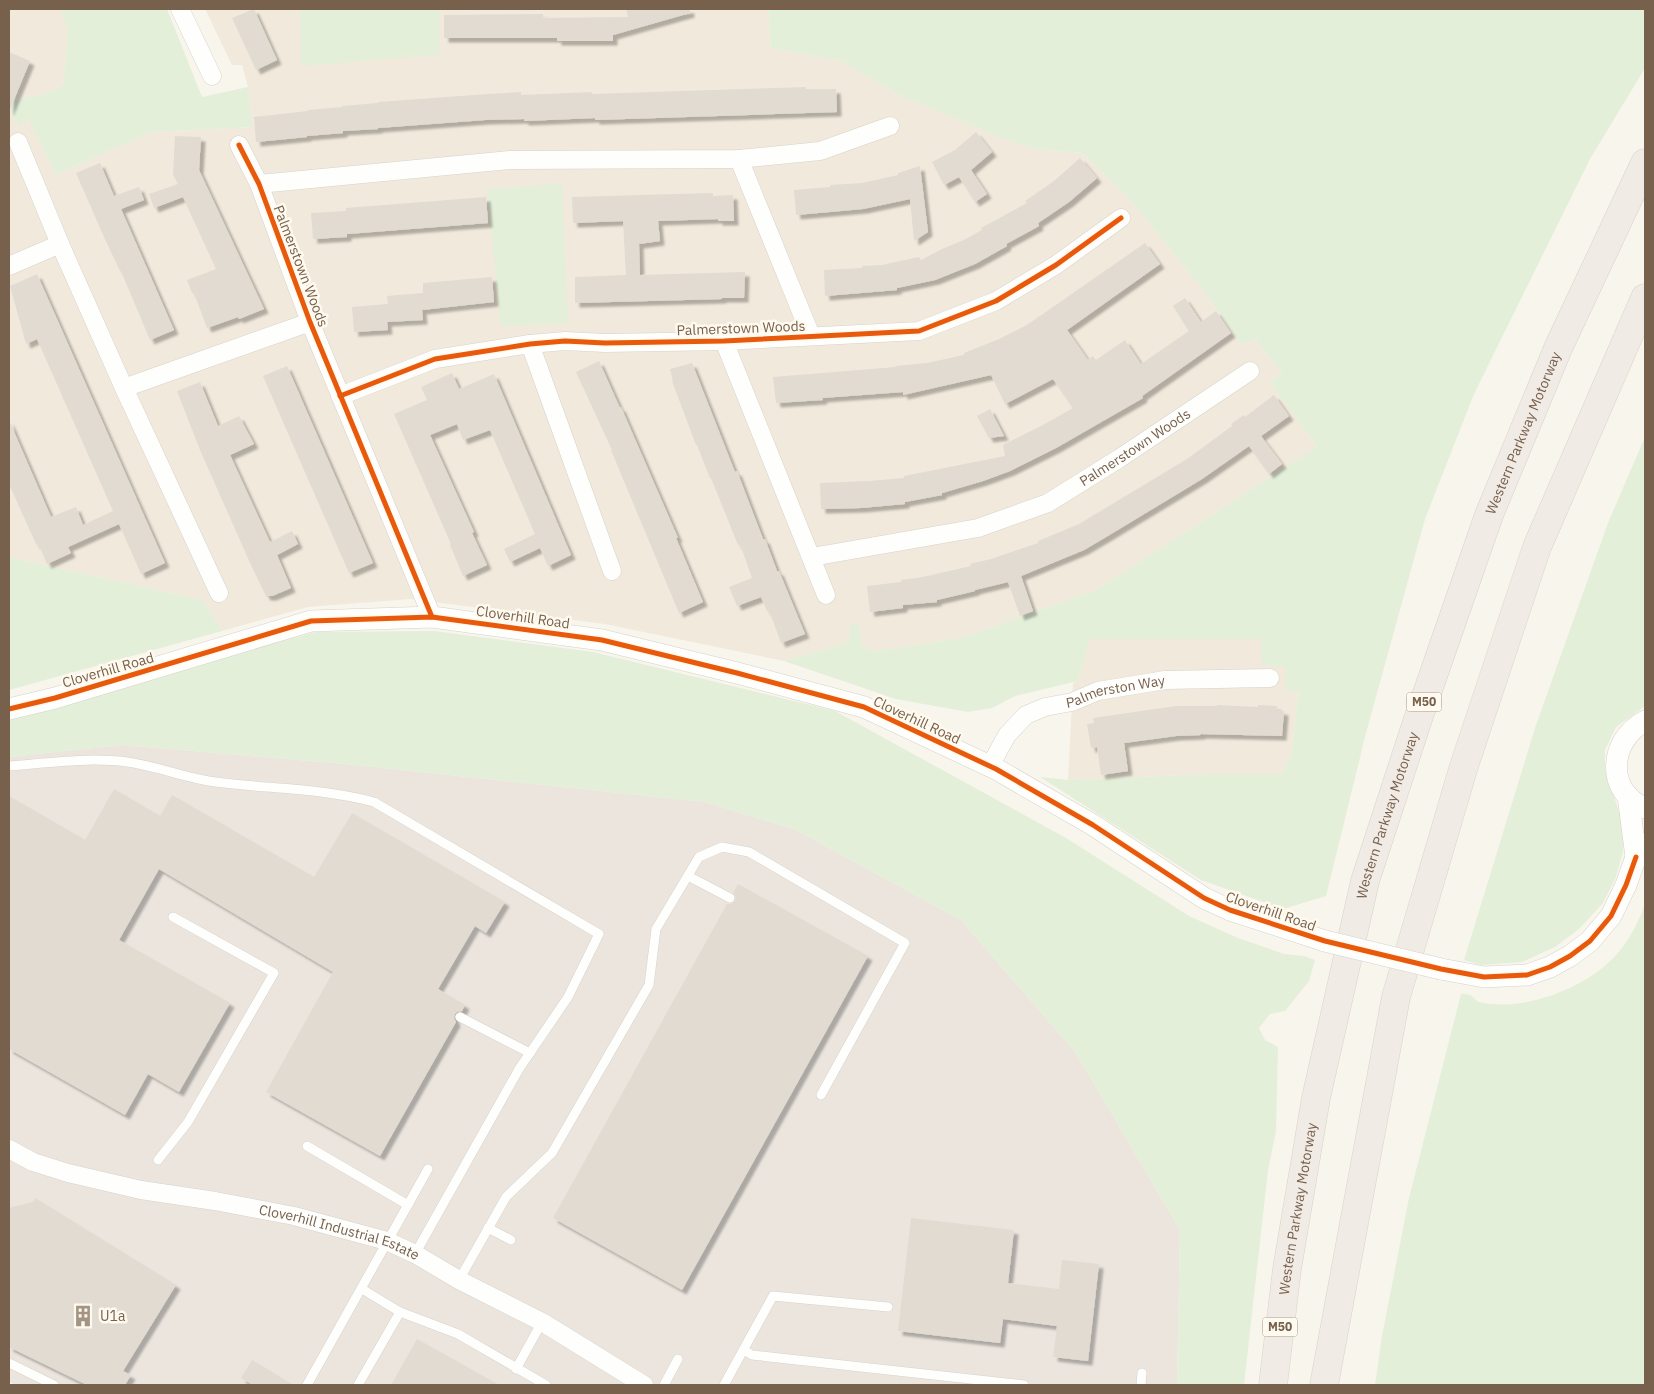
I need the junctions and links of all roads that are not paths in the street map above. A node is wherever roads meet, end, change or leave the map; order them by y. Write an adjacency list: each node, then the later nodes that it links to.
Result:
1 (180, 9): 2 (street)
2 (212, 76)
3 (890, 126): 6 (street)
4 (18, 142): 10 (street)
5 (239, 145): 8 (street, Palmerstown Woods)
6 (739, 159): 8 (street); 14 (street, Palmerstown Woods)
7 (1645, 163): 67 (highway, Western Parkway Motorway / M50)
8 (259, 184): 13 (street, Palmerstown Woods)
9 (1120, 218): 14 (street, Palmerstown Woods)
10 (60, 244): 11 (street); 18 (street)
11 (9, 266)
12 (1645, 298): 68 (highway)
13 (310, 322): 18 (street, Palmerstown Woods); 19 (street, Palmerstown Woods)
14 (811, 336): 15 (street, Palmerstown Woods)
15 (724, 341): 16 (street, Palmerstown Woods); 20 (street, Palmerstown Woods)
16 (530, 344): 19 (street, Palmerstown Woods); 21 (street)
17 (1250, 370): 20 (street, Palmerstown Woods)
18 (124, 388): 22 (street)
19 (340, 396): 24 (street, Palmerstown Woods)
20 (812, 557): 23 (street, Palmerstown Woods)
21 (612, 571)
22 (219, 593)
23 (826, 594)
24 (432, 617): 26 (street, Cloverhill Road); 29 (street, Cloverhill Road)
25 (1270, 678): 29 (street, Palmerston Way)
26 (9, 710)
27 (1645, 722): 30 (street)
28 (9, 766): 37 (lane)
29 (990, 766): 32 (street, Cloverhill Road, bridge)
30 (1628, 796): 31 (street); 32 (street)
31 (1645, 808)
32 (1640, 850)
33 (688, 876): 34 (lane); 38 (lane); 44 (lane)
34 (730, 898)
35 (173, 917): 41 (lane)
36 (460, 1017): 37 (lane)
37 (530, 1053): 47 (lane)
38 (821, 1095)
39 (307, 1146): 43 (lane)
40 (9, 1149): 46 (street, Cloverhill Industrial Estate)
41 (158, 1160)
42 (428, 1169): 43 (lane)
43 (408, 1205): 46 (lane)
44 (488, 1228): 45 (lane); 48 (lane)
45 (511, 1240)
46 (387, 1241): 47 (street, Cloverhill Industrial Estate); 49 (lane)
47 (415, 1254): 48 (street, Cloverhill Industrial Estate)
48 (459, 1280): 52 (street, Cloverhill Industrial Estate)
49 (362, 1289): 51 (lane); 59 (lane)
50 (888, 1307): 53 (lane)
51 (400, 1312): 56 (lane); 60 (lane)
52 (542, 1322): 56 (lane); 62 (street, Cloverhill Industrial Estate)
53 (744, 1350): 64 (lane); 65 (lane)
54 (678, 1359): 63 (lane)
55 (9, 1363): 58 (lane)
56 (516, 1368): 61 (lane)
57 (1142, 1373): 66 (lane)
58 (54, 1385)
59 (307, 1385)
60 (358, 1385)
61 (546, 1385)
62 (644, 1385)
63 (664, 1385)
64 (724, 1385)
65 (1024, 1385)
66 (1141, 1385)
67 (1273, 1385)
68 (1324, 1385)

